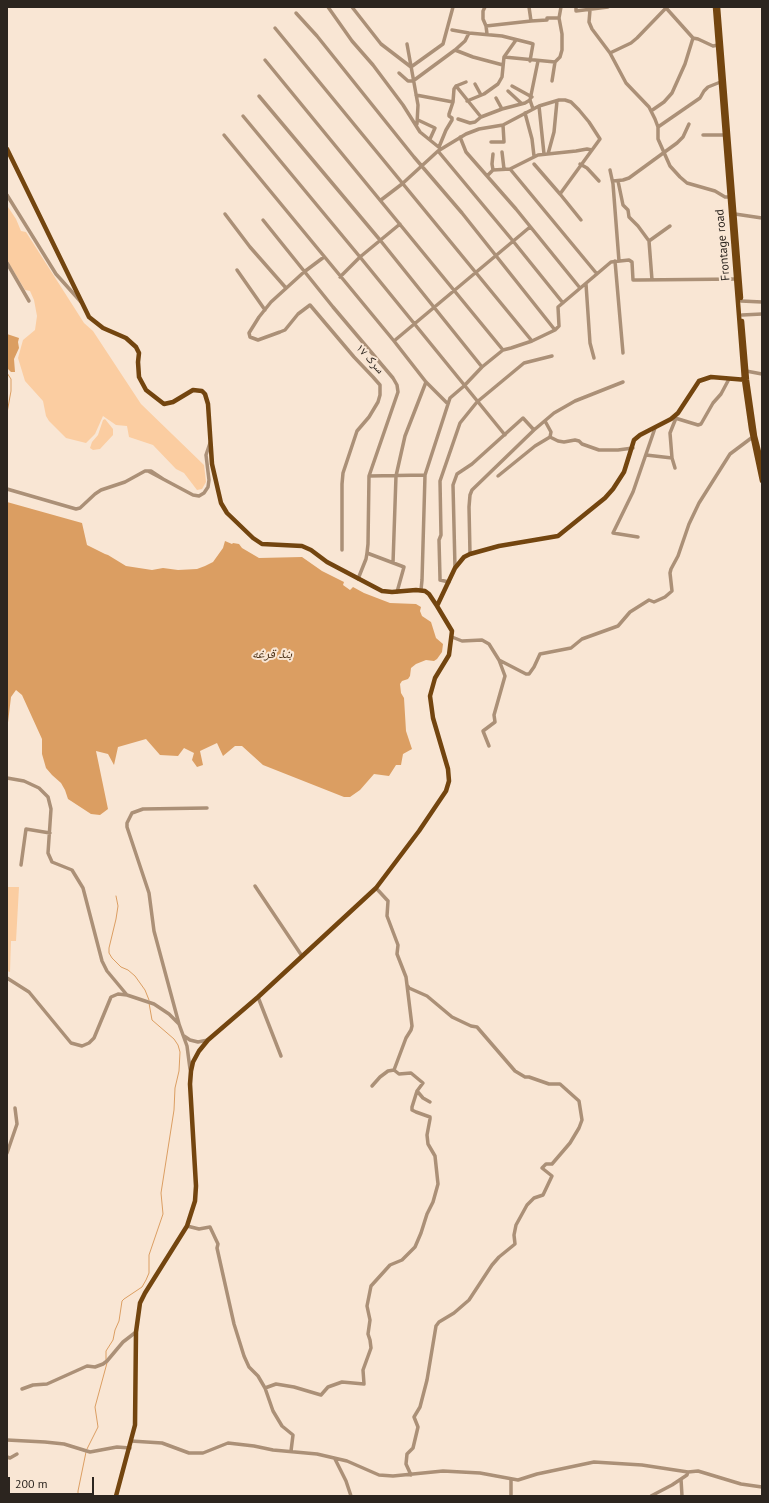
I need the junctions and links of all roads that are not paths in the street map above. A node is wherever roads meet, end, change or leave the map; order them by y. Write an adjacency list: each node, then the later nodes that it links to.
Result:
1 (328, 7): 62 (street)
2 (352, 7): 32 (street)
3 (453, 7): 32 (street)
4 (485, 7): 15 (street)
5 (530, 7): 14 (street)
6 (561, 7): 13 (street)
7 (576, 7): 11 (street)
8 (608, 7): 11 (street)
9 (715, 7): 23 (main road, Frontage road)
10 (718, 7): 36 (main road)
11 (590, 10): 25 (street)
12 (296, 13): 80 (street)
13 (559, 18): 14 (street); 30 (street)
14 (531, 21): 15 (street)
15 (486, 26): 19 (street)
16 (275, 28): 89 (street)
17 (452, 30): 18 (street)
18 (469, 33): 19 (street); 24 (street)
19 (487, 34): 21 (street)
20 (693, 38): 23 (street); 25 (street); 54 (street)
21 (516, 40): 26 (street); 28 (street)
22 (408, 44): 32 (street)
23 (718, 45): 36 (main road, Frontage road)
24 (455, 50): 31 (street); 34 (street)
25 (610, 52): 54 (street)
26 (504, 57): 28 (street); 31 (street)
27 (265, 60): 93 (street)
28 (530, 61): 29 (street)
29 (538, 61): 30 (street); 46 (street)
30 (555, 62): 35 (street)
31 (503, 65): 43 (street)
32 (411, 67): 34 (street)
33 (399, 73): 34 (street)
34 (413, 81): 42 (street)
35 (552, 81)
36 (722, 81): 63 (street); 66 (main road, Frontage road); 95 (main road)
37 (466, 82): 39 (street)
38 (475, 84): 43 (street)
39 (456, 86): 47 (street); 49 (street)
40 (512, 86): 46 (street)
41 (508, 91): 50 (street)
42 (416, 95): 49 (street); 59 (street)
43 (481, 95): 47 (street)
44 (259, 96): 102 (street)
45 (496, 98): 52 (street)
46 (531, 98): 50 (street); 53 (street)
47 (467, 101): 57 (street)
48 (557, 101): 51 (street); 72 (street); 76 (street)
49 (453, 102): 71 (street)
50 (521, 103): 52 (street)
51 (539, 106): 53 (street); 76 (street)
52 (502, 109): 57 (street)
53 (533, 109): 55 (street)
54 (651, 112): 63 (street)
55 (526, 113): 61 (street); 77 (street)
56 (243, 116): 107 (street)
57 (481, 117): 58 (street)
58 (458, 119)
59 (418, 120): 62 (street); 68 (street)
60 (689, 124): 74 (street)
61 (503, 125): 67 (street); 69 (street)
62 (417, 126): 68 (street)
63 (658, 127): 74 (street)
64 (224, 135): 106 (street)
65 (703, 135): 66 (street)
66 (725, 135): 92 (main road, Frontage road)
67 (460, 137): 71 (street); 85 (street)
68 (430, 139): 71 (street)
69 (490, 142)
70 (7, 149): 124 (main road)
71 (440, 149): 80 (street); 104 (street)
72 (592, 150): 76 (street); 79 (street)
73 (502, 152): 81 (street)
74 (664, 152): 88 (street); 92 (street)
75 (493, 154): 83 (street)
76 (546, 154): 77 (street)
77 (534, 156): 82 (street)
78 (534, 164): 90 (street)
79 (580, 164): 86 (street); 90 (street)
80 (422, 166): 89 (street); 105 (street)
81 (504, 169): 82 (street); 83 (street)
82 (510, 169): 113 (street)
83 (493, 170): 85 (street)
84 (610, 170): 87 (street)
85 (487, 176): 101 (street)
86 (599, 181)
87 (613, 181): 88 (street); 108 (street)
88 (618, 181): 103 (street)
89 (402, 184): 93 (street); 112 (street)
90 (560, 194): 98 (street)
91 (7, 195): 124 (street)
92 (729, 197): 115 (main road, Frontage road)
93 (380, 200): 99 (street)
94 (225, 214): 118 (street)
95 (735, 214): 96 (street); 115 (main road)
96 (762, 218)
97 (263, 220): 111 (street)
98 (581, 220)
99 (400, 224): 102 (street); 120 (street)
100 (670, 226): 103 (street)
101 (530, 227): 104 (street); 119 (street)
102 (380, 240): 107 (street); 126 (street)
103 (649, 240): 116 (street)
104 (513, 241): 105 (street); 125 (street)
105 (496, 255): 112 (street); 131 (street)
106 (324, 257): 111 (street); 114 (street)
107 (360, 257): 114 (street); 130 (street)
108 (617, 261): 113 (street); 116 (street); 135 (street)
109 (7, 264): 121 (street)
110 (237, 270): 127 (street)
111 (304, 272): 118 (street); 162 (street)
112 (475, 272): 120 (street); 133 (street)
113 (597, 274): 117 (street)
114 (340, 276): 132 (street)
115 (738, 279): 116 (street); 122 (main road); 142 (main road, Frontage road)
116 (652, 280)
117 (586, 284): 119 (street); 137 (street)
118 (286, 288): 127 (street)
119 (580, 288): 125 (street)
120 (454, 289): 126 (street); 134 (street)
121 (29, 301)
122 (741, 301): 123 (street); 129 (main road)
123 (762, 302)
124 (82, 303): 156 (main road)
125 (563, 303): 131 (street)
126 (434, 307): 130 (street); 138 (street)
127 (265, 310): 169 (street, سرک ۱۷)
128 (762, 314): 129 (street)
129 (742, 315): 139 (main road)
130 (414, 324): 132 (street); 145 (street)
131 (555, 330): 133 (street)
132 (394, 341): 143 (street)
133 (532, 341): 134 (street)
134 (503, 350): 138 (street)
135 (623, 353)
136 (552, 356): 146 (street)
137 (594, 358)
138 (482, 366): 145 (street)
139 (746, 370): 140 (street); 142 (main road)
140 (762, 374)
141 (729, 379): 142 (main road); 148 (main road); 149 (street)
142 (746, 380): 155 (main road, Frontage road)
143 (426, 382): 147 (street); 163 (street)
144 (623, 382): 150 (street)
145 (464, 386): 146 (street); 147 (street)
146 (477, 402): 153 (street); 175 (street)
147 (448, 404): 164 (street)
148 (678, 413): 149 (street); 151 (main road)
149 (675, 418): 159 (street)
150 (545, 421): 152 (street); 154 (street)
151 (655, 428): 157 (main road); 158 (street)
152 (534, 430): 153 (street); 171 (street)
153 (505, 435): 173 (street)
154 (550, 437): 157 (street); 165 (street)
155 (754, 437): 160 (main road); 166 (main road, Frontage road); 180 (street)
156 (211, 442): 167 (street); 174 (main road)
157 (633, 448): 171 (main road)
158 (646, 455): 159 (street); 168 (street)
159 (672, 458): 161 (street)
160 (762, 464)
161 (675, 468)
162 (369, 476): 163 (street); 170 (street)
163 (396, 476): 164 (street); 172 (street)
164 (425, 476): 176 (street)
165 (498, 476)
166 (762, 481)
167 (7, 489)
168 (638, 536)
169 (342, 550)
170 (367, 553): 172 (street); 174 (street)
171 (470, 554): 173 (main road)
172 (393, 563): 177 (street)
173 (455, 568): 175 (main road)
174 (358, 579): 177 (main road)
175 (449, 582): 178 (main road)
176 (421, 590): 177 (main road); 178 (main road)
177 (397, 592)
178 (438, 606): 179 (main road)
179 (452, 637): 180 (street); 187 (main road)
180 (498, 660): 181 (street)
181 (489, 746)
182 (7, 778): 184 (street)
183 (207, 808): 193 (street)
184 (50, 833): 185 (street); 191 (street)
185 (21, 865)
186 (255, 886): 188 (street)
187 (376, 888): 188 (main road); 190 (street)
188 (302, 956): 192 (main road)
189 (7, 978): 191 (street)
190 (407, 985): 197 (street); 216 (street)
191 (127, 995): 193 (street)
192 (258, 997): 195 (main road); 196 (street)
193 (179, 1024): 194 (street)
194 (181, 1032): 195 (street); 198 (street)
195 (208, 1040): 198 (main road)
196 (281, 1056)
197 (394, 1070): 199 (street); 200 (street)
198 (191, 1071): 204 (main road)
199 (372, 1086)
200 (417, 1092): 201 (street); 206 (street)
201 (430, 1102)
202 (15, 1108): 203 (street)
203 (7, 1153)
204 (187, 1226): 205 (main road); 206 (street)
205 (136, 1332): 207 (street); 209 (main road)
206 (265, 1388): 211 (street)
207 (22, 1389)
208 (7, 1440): 210 (street)
209 (131, 1441): 210 (main road); 211 (street)
210 (130, 1448): 220 (main road)
211 (291, 1451): 214 (street)
212 (17, 1454): 213 (street)
213 (7, 1457)
214 (336, 1459): 216 (street); 221 (street)
215 (688, 1472): 217 (street); 218 (street); 219 (street)
216 (411, 1474): 217 (street)
217 (511, 1479): 222 (street)
218 (681, 1479): 223 (street); 224 (street)
219 (762, 1488)
220 (116, 1496)
221 (351, 1496)
222 (511, 1496)
223 (651, 1496)
224 (682, 1496)

